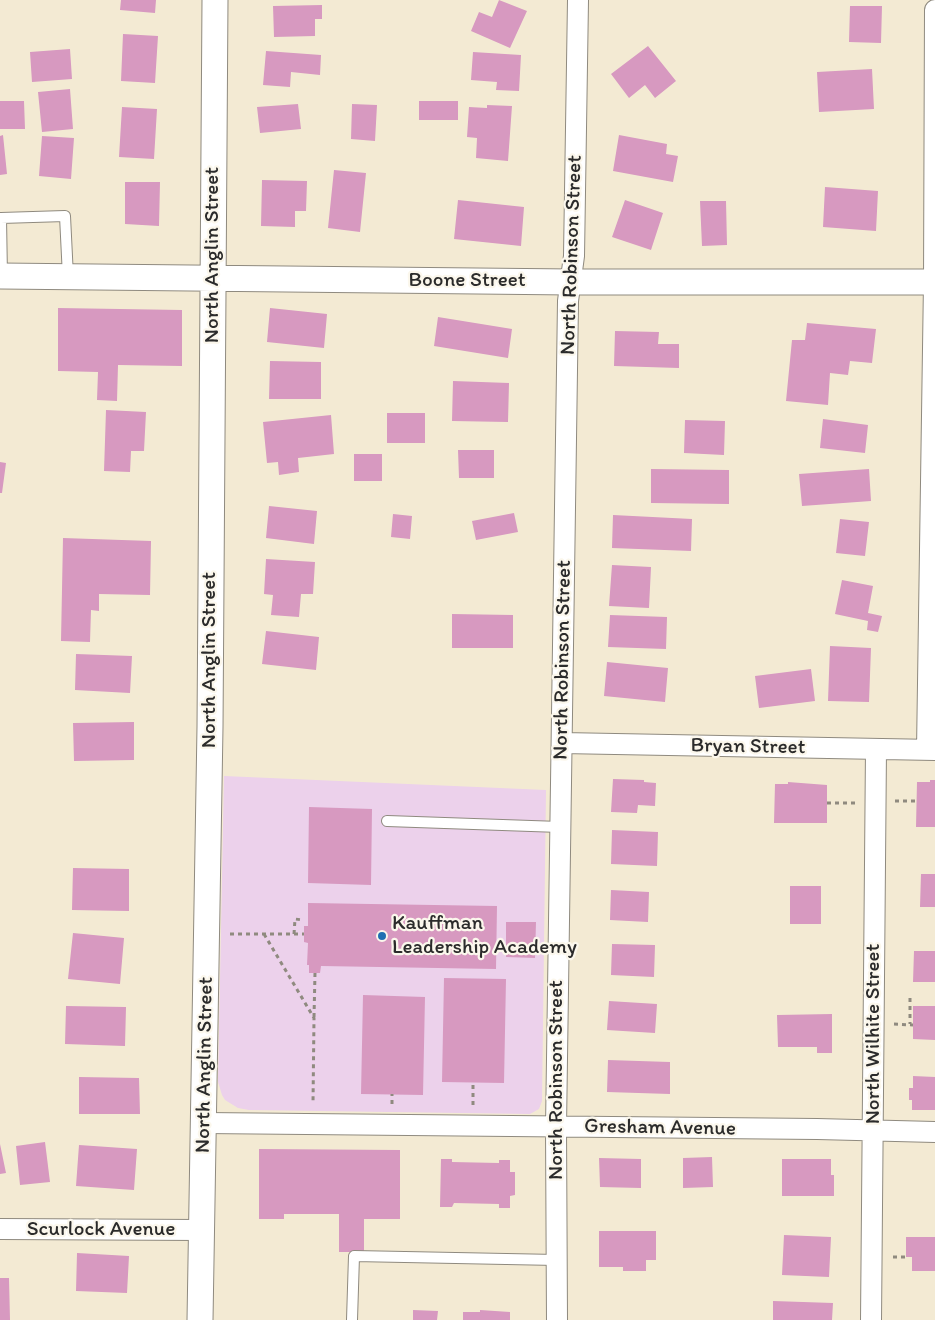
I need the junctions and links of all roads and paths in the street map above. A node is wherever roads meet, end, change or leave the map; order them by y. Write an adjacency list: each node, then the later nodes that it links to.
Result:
1 (215, 0): 6 (street, North Anglin Street)
2 (578, 0): 7 (street, North Robinson Street)
3 (935, 10): 8 (street)
4 (1, 276): 5 (street, Boone Street); 5 (lane)
5 (68, 277): 6 (street, Boone Street)
6 (213, 279): 7 (street, Boone Street); 17 (street, North Anglin Street)
7 (572, 282): 8 (street, Boone Street); 9 (street, North Robinson Street)
8 (934, 282): 11 (street)
9 (562, 743): 10 (street, Bryan Street); 15 (street, North Robinson Street)
10 (876, 749): 11 (street, Bryan Street); 13 (street, North Wilhite Street)
11 (931, 750)
12 (827, 803): 13 (path)
13 (875, 803): 32 (street, North Wilhite Street)
14 (387, 821): 15 (lane)
15 (560, 827): 31 (street, North Robinson Street)
16 (303, 920): 19 (path)
17 (207, 933): 18 (path); 30 (street, North Anglin Street)
18 (264, 934): 19 (path); 23 (path)
19 (294, 934): 20 (path)
20 (304, 934)
21 (315, 973): 23 (path)
22 (910, 998): 24 (path)
23 (314, 1018): 29 (path)
24 (910, 1024)
25 (473, 1082): 28 (path)
26 (392, 1094): 27 (path)
27 (392, 1104)
28 (473, 1106)
29 (313, 1109)
30 (204, 1123): 31 (street, Gresham Avenue); 35 (street, North Anglin Street)
31 (556, 1127): 32 (street, Gresham Avenue); 36 (street, North Robinson Street)
32 (873, 1131): 33 (street, Gresham Avenue); 40 (street, North Wilhite Street)
33 (935, 1132)
34 (0, 1229): 35 (street, Scurlock Avenue)
35 (201, 1230): 37 (street, North Anglin Street)
36 (557, 1260): 38 (lane); 39 (street, North Robinson Street)
37 (200, 1320)
38 (352, 1320)
39 (557, 1320)
40 (871, 1320)

